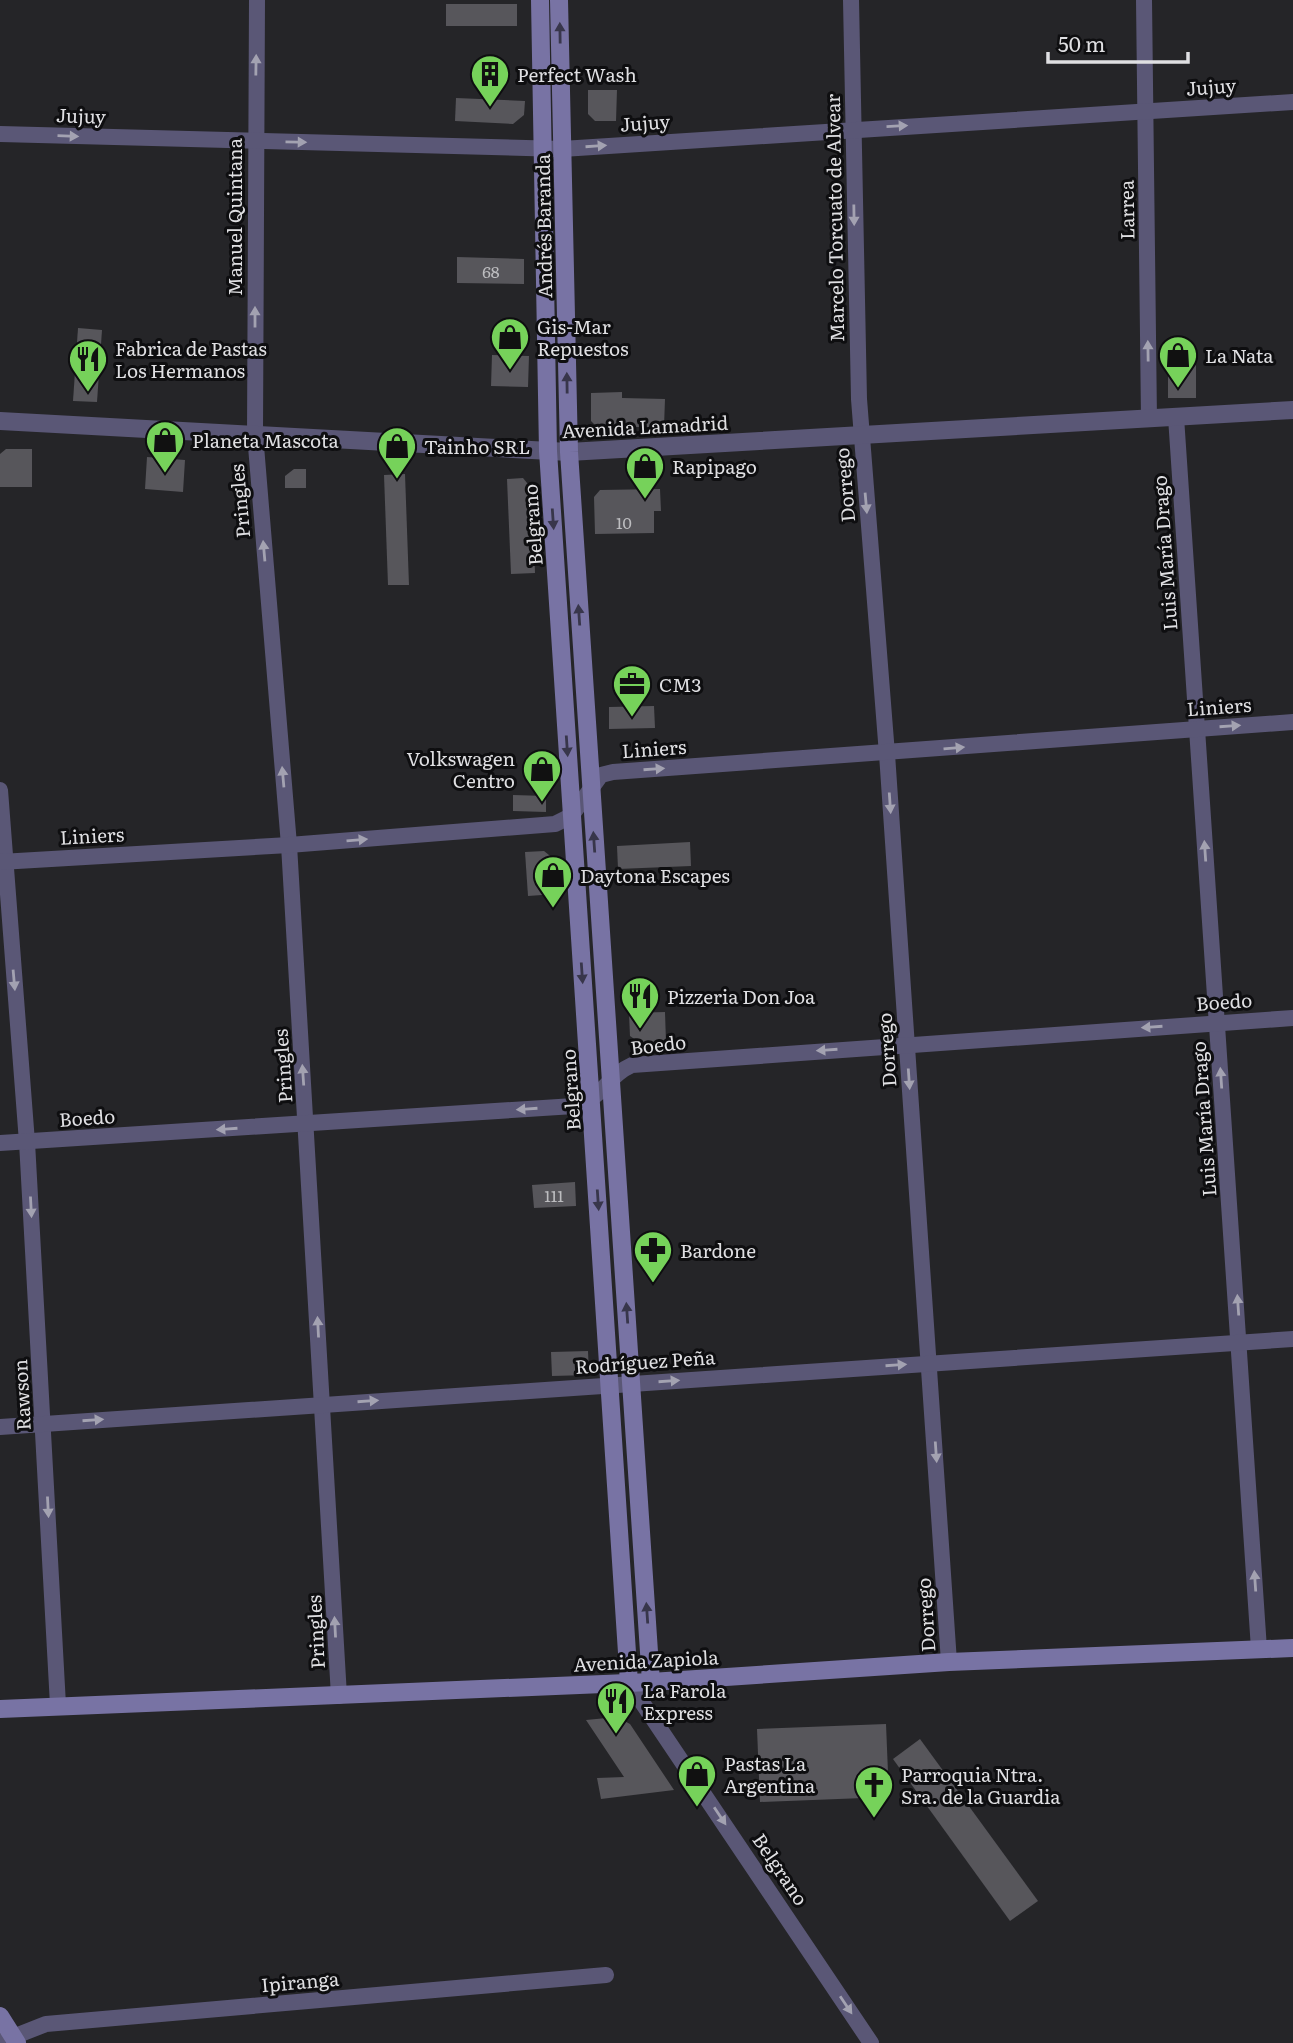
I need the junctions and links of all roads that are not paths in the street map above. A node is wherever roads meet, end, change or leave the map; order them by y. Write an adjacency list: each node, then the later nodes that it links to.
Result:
1 (257, 0): 10 (street, Manuel Quintana, one-way to 1)
2 (540, 0): 11 (main road, Andrés Baranda)
3 (559, 0): 12 (main road, Andrés Baranda, one-way to 3)
4 (851, 0): 8 (street, Marcelo Torcuato de Alvear)
5 (1144, 0): 7 (street, Larrea)
6 (1293, 102): 7 (street, Jujuy)
7 (1146, 112): 8 (street, Jujuy, one-way to 7); 15 (street, Larrea, one-way to 7)
8 (852, 129): 12 (street, Jujuy, one-way to 8); 18 (street, Marcelo Torcuato de Alvear, one-way to 18)
9 (0, 134): 10 (street, Jujuy, one-way to 10)
10 (254, 141): 11 (street, Jujuy, one-way to 11); 17 (street, Manuel Quintana, one-way to 10)
11 (543, 147): 12 (street, Jujuy); 19 (main road, Andrés Baranda)
12 (562, 149): 20 (main road, Andrés Baranda, one-way to 12)
13 (1293, 410): 14 (street, Avenida Lamadrid)
14 (1176, 417): 15 (street, Avenida Lamadrid); 22 (street, Luis María Drago)
15 (1149, 419): 18 (street, Avenida Lamadrid)
16 (0, 421): 17 (street, Avenida Lamadrid)
17 (255, 434): 19 (street, Avenida Lamadrid); 27 (street, Pringles, one-way to 17)
18 (861, 435): 20 (street, Avenida Lamadrid); 23 (street, Dorrego, one-way to 23)
19 (548, 451): 20 (street, Avenida Lamadrid); 26 (main road, Belgrano, one-way to 26)
20 (569, 452): 24 (main road, Belgrano, one-way to 20)
21 (1293, 722): 22 (street, Liniers, one-way to 21)
22 (1196, 729): 23 (street, Liniers, one-way to 22); 30 (street, Luis María Drago, one-way to 22)
23 (887, 754): 24 (street, Liniers, one-way to 23); 31 (street, Dorrego, one-way to 31)
24 (590, 785): 26 (street); 32 (main road, Belgrano, one-way to 24)
25 (0, 790): 28 (street, Rawson)
26 (571, 816): 27 (street, Liniers, one-way to 26); 33 (main road, Belgrano, one-way to 33)
27 (289, 845): 28 (street, Liniers); 34 (street, Pringles, one-way to 27)
28 (2, 861): 35 (street, Rawson, one-way to 35)
29 (1293, 1018): 30 (street, Boedo)
30 (1217, 1023): 31 (street, Boedo, one-way to 31); 38 (street, Luis María Drago, one-way to 30)
31 (906, 1044): 32 (street, Boedo, one-way to 32); 39 (street, Dorrego, one-way to 39)
32 (611, 1082): 33 (street, Boedo); 41 (main road, Belgrano, one-way to 32)
33 (592, 1102): 34 (street, Boedo, one-way to 34); 40 (main road, Belgrano, one-way to 40)
34 (307, 1124): 35 (street, Boedo, one-way to 35); 42 (street, Pringles, one-way to 34)
35 (27, 1142): 36 (street, Boedo); 43 (street, Rawson, one-way to 43)
36 (0, 1143)
37 (1293, 1339): 38 (street, Rodríguez Peña)
38 (1240, 1342): 39 (street, Rodríguez Peña); 46 (street, Luis María Drago, one-way to 38)
39 (930, 1362): 41 (street, Rodríguez Peña, one-way to 39); 47 (street, Dorrego, one-way to 47)
40 (611, 1384): 41 (street, Rodríguez Peña); 42 (street, Rodríguez Peña, one-way to 40); 49 (main road, Belgrano)
41 (632, 1384): 48 (main road, Belgrano, one-way to 41)
42 (323, 1405): 43 (street, Rodríguez Peña, one-way to 42); 50 (street, Pringles, one-way to 42)
43 (44, 1424): 44 (street, Rodríguez Peña); 51 (street, Rawson, one-way to 51)
44 (0, 1427)
45 (1293, 1648): 46 (main road, Avenida Zapiola)
46 (1259, 1649): 47 (main road, Avenida Zapiola)
47 (949, 1662): 48 (main road, Avenida Zapiola)
48 (651, 1682): 49 (main road, Avenida Zapiola); 53 (street, Belgrano)
49 (629, 1683): 50 (main road, Avenida Zapiola); 53 (street, Belgrano)
50 (339, 1696): 51 (main road, Avenida Zapiola)
51 (58, 1705): 52 (main road, Avenida Zapiola)
52 (0, 1709)
53 (655, 1718): 57 (street, Belgrano, one-way to 57)
54 (606, 1975): 56 (street, Ipiranga)
55 (0, 2015): 56 (main road)
56 (10, 2040)
57 (871, 2043)

